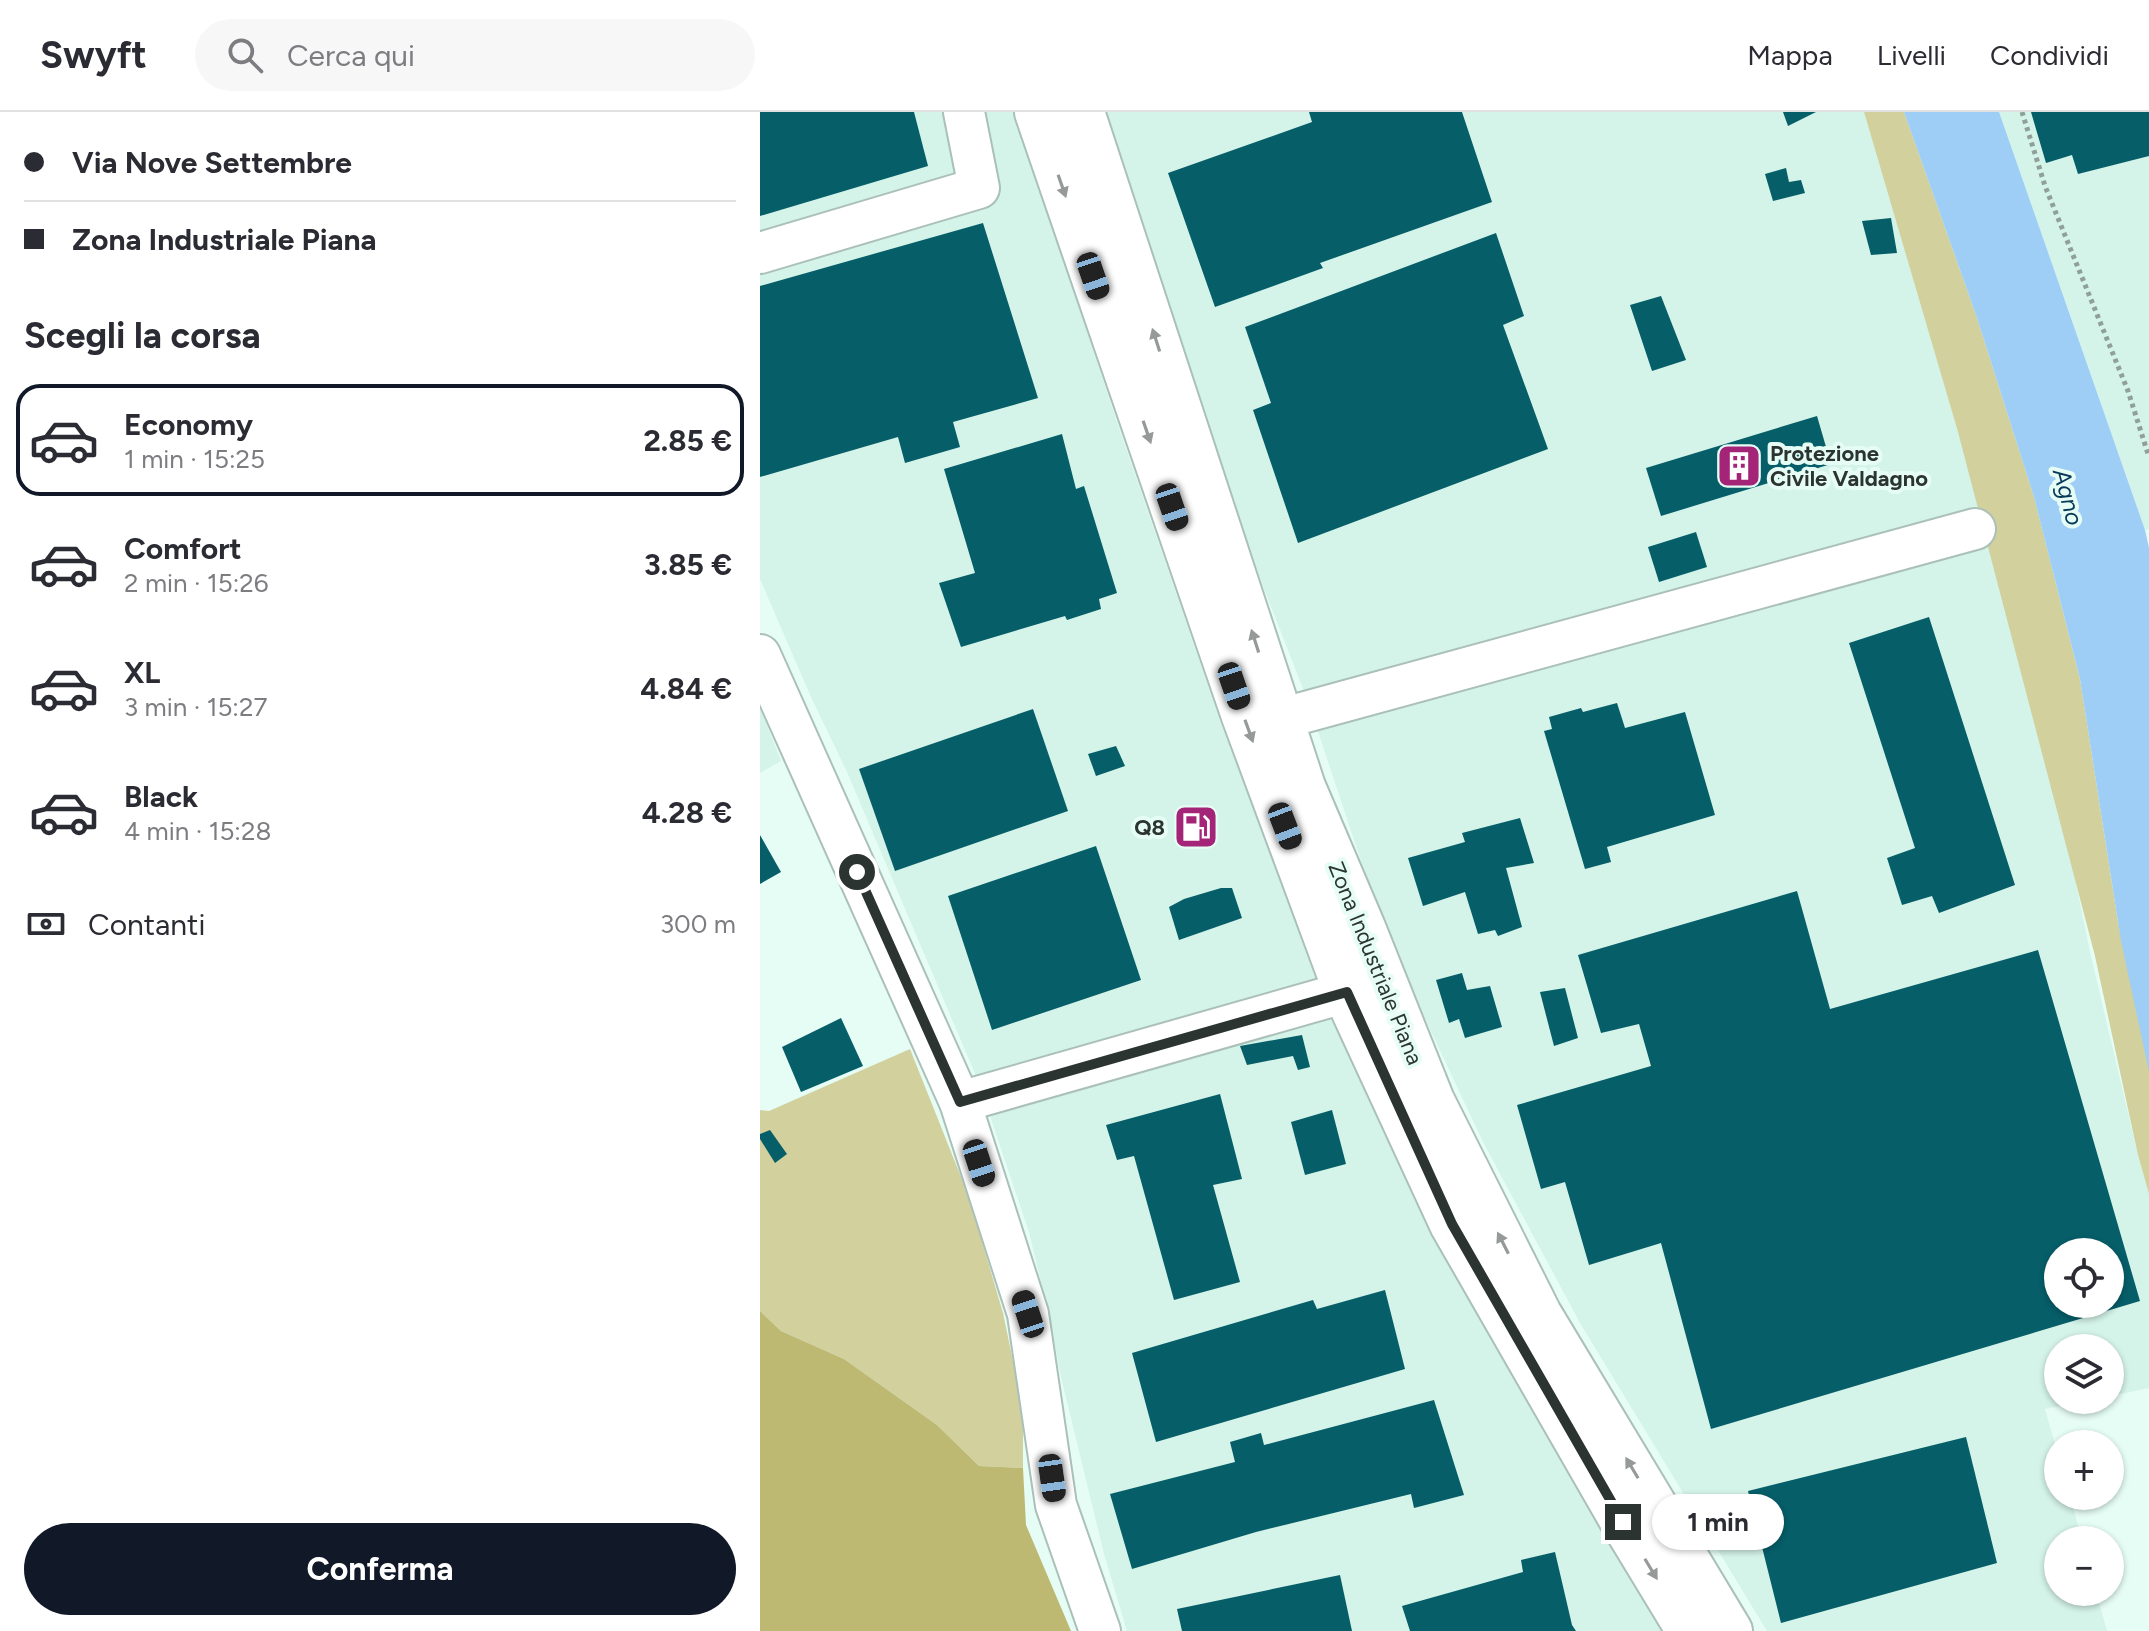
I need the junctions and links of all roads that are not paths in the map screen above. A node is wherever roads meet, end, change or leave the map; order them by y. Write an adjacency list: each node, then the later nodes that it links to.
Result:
1 (964, 112): 4 (street)
2 (1037, 112): 8 (main road, Zona Industriale Piana, one-way to 8)
3 (1082, 112): 7 (main road, Zona Industriale Piana, one-way to 3)
4 (760, 253)
5 (1975, 529): 7 (street)
6 (760, 655): 9 (street)
7 (1280, 719): 12 (main road, Zona Industriale Piana, one-way to 7)
8 (1347, 992): 9 (street); 11 (main road, Zona Industriale Piana, one-way to 11)
9 (960, 1102): 10 (street)
10 (1100, 1631)
11 (1689, 1631)
12 (1730, 1631)

